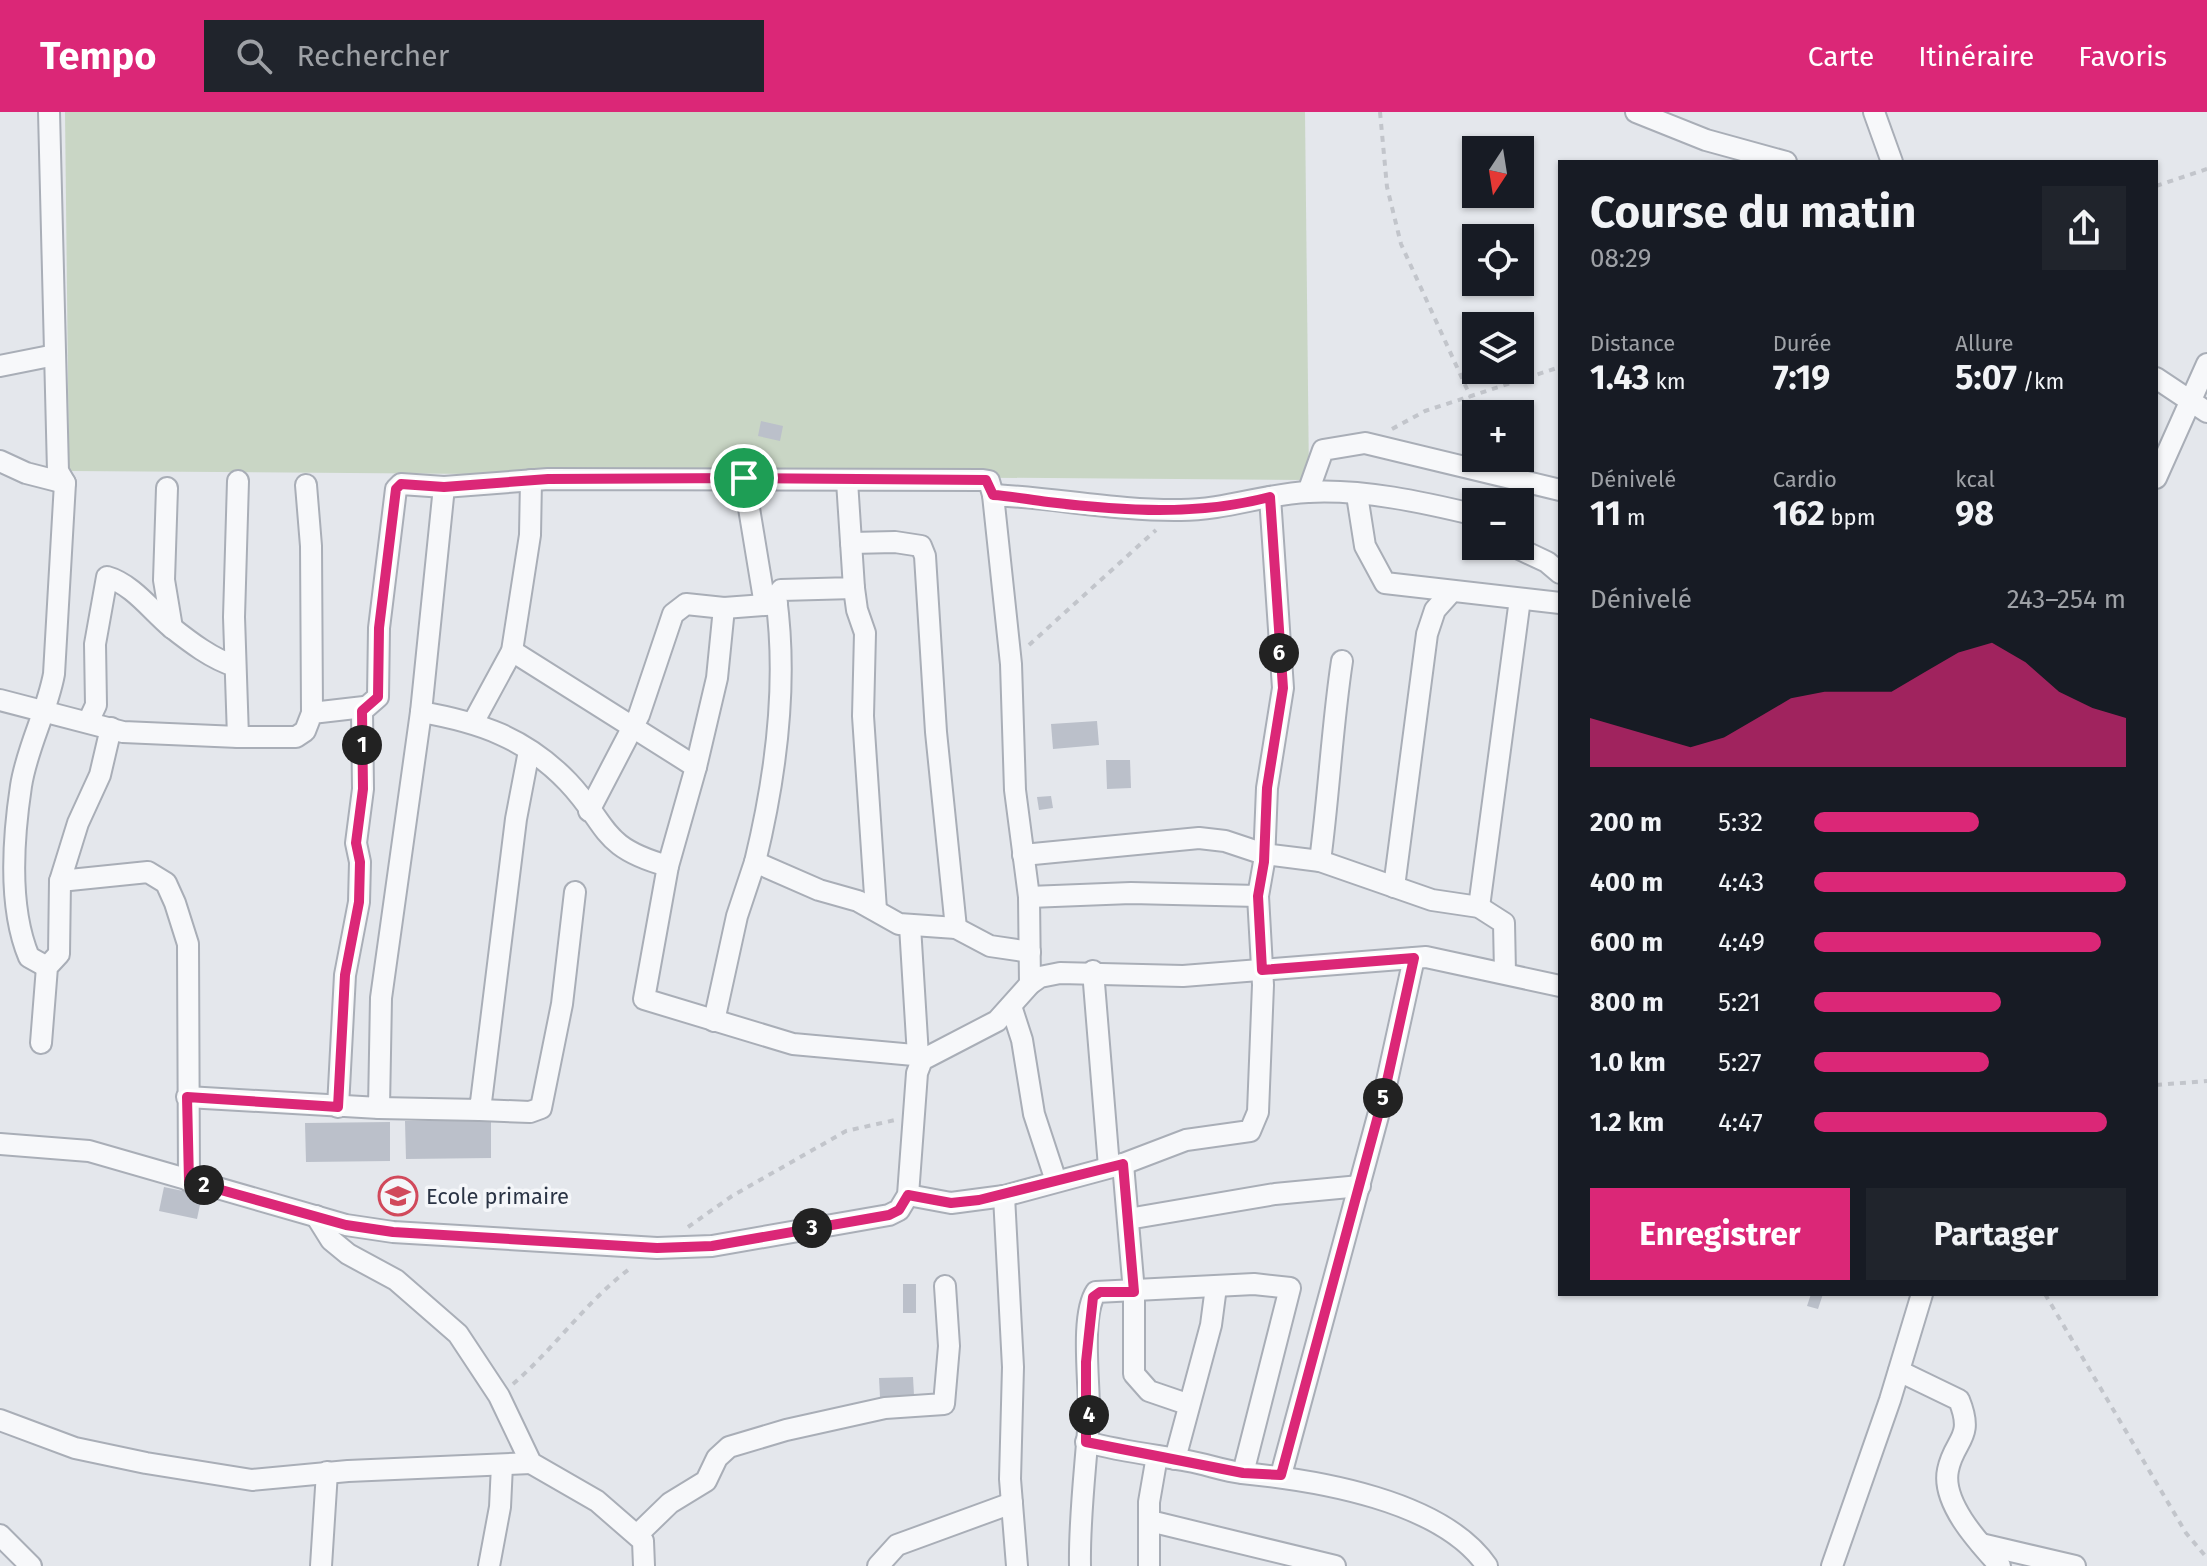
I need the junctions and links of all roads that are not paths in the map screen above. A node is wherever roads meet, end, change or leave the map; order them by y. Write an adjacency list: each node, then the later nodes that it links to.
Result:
1 (49, 112): 6 (street)
2 (1636, 112): 4 (street)
3 (1874, 112): 5 (street)
4 (1779, 160)
5 (1891, 160)
6 (55, 355): 8 (street); 17 (street)
7 (2207, 364): 10 (street)
8 (0, 366)
9 (2158, 379): 10 (street)
10 (2199, 408): 12 (street)
11 (0, 461): 17 (street)
12 (2158, 475)
13 (744, 478): 14 (street); 16 (street); 34 (street)
14 (531, 480): 19 (street); 37 (street)
15 (238, 481): 39 (street)
16 (847, 481): 23 (street); 27 (street)
17 (65, 483): 42 (street)
18 (306, 485): 44 (street)
19 (444, 487): 41 (street); 43 (street)
20 (167, 488): 36 (street)
21 (1558, 490): 22 (street)
22 (1308, 492): 24 (street); 25 (street)
23 (993, 495): 25 (street); 55 (street)
24 (1357, 495): 26 (street); 31 (street)
25 (1270, 497): 54 (street)
26 (1462, 512)
27 (851, 543): 30 (street); 67 (street)
28 (1534, 556): 29 (street)
29 (1558, 571)
30 (854, 588): 34 (street); 65 (street)
31 (1452, 591): 32 (street); 60 (street)
32 (1520, 599): 33 (street); 64 (street)
33 (1558, 603)
34 (771, 604): 35 (street); 57 (street)
35 (724, 608): 47 (street); 51 (street)
36 (172, 628): 39 (street); 46 (street)
37 (512, 651): 45 (street); 47 (street)
38 (1342, 661): 56 (street)
39 (235, 666): 49 (street)
40 (0, 700): 42 (street)
41 (364, 707): 44 (street); 81 (street)
42 (45, 712): 46 (street); 52 (street)
43 (421, 712): 45 (street); 82 (street)
44 (312, 713): 49 (street)
45 (474, 721): 50 (street)
46 (88, 722): 48 (street)
47 (633, 727): 51 (street); 53 (street)
48 (111, 728): 49 (street); 59 (street)
49 (238, 737)
50 (529, 751): 53 (street); 83 (street)
51 (696, 767): 58 (street)
52 (10, 797): 70 (street)
53 (589, 811): 58 (street)
54 (1264, 854): 55 (street); 56 (street); 62 (street)
55 (1023, 855): 63 (street)
56 (1320, 861): 60 (street)
57 (755, 862): 65 (street); 77 (street)
58 (668, 866): 77 (street)
59 (60, 881): 70 (street); 80 (street)
60 (1394, 887): 64 (street)
61 (575, 892): 83 (street)
62 (1258, 896): 63 (street); 71 (street)
63 (1029, 897): 68 (street)
64 (1479, 907): 73 (street)
65 (876, 910): 66 (street)
66 (910, 926): 67 (street); 79 (street)
67 (956, 928): 68 (street)
68 (1030, 952): 74 (street)
69 (1414, 958): 71 (street); 73 (street); 88 (street)
70 (47, 967): 78 (street)
71 (1262, 970): 72 (street); 85 (street)
72 (1093, 971): 74 (street); 85 (street)
73 (1505, 973): 75 (street)
74 (1030, 984): 76 (street)
75 (1558, 986)
76 (1011, 1006): 79 (street); 87 (street)
77 (714, 1021): 79 (street)
78 (41, 1043)
79 (922, 1056): 89 (street)
80 (187, 1097): 81 (street); 86 (street)
81 (338, 1107): 82 (street)
82 (379, 1108): 83 (street)
83 (480, 1110)
84 (0, 1144): 86 (street)
85 (1116, 1165): 87 (street); 92 (street)
86 (189, 1181): 91 (street)
87 (1056, 1181): 90 (street)
88 (1360, 1186): 92 (street); 106 (street)
89 (908, 1195): 90 (street); 91 (street)
90 (1004, 1196): 107 (street)
91 (316, 1216): 102 (street)
92 (1128, 1219): 95 (street)
93 (945, 1286): 110 (street)
94 (1216, 1287): 95 (street); 98 (street); 105 (street)
95 (1134, 1292): 98 (street); 100 (street)
96 (1921, 1296): 97 (street)
97 (1899, 1371): 111 (street); 122 (street)
98 (1187, 1404): 101 (street)
99 (0, 1420): 104 (street)
100 (1086, 1442): 101 (street); 118 (street)
101 (1166, 1457): 105 (street); 108 (street)
102 (531, 1463): 103 (street); 110 (street)
103 (502, 1465): 104 (street); 114 (street)
104 (327, 1472): 113 (street)
105 (1243, 1473): 106 (street)
106 (1281, 1475): 121 (street)
107 (1012, 1503): 116 (street); 117 (street)
108 (1150, 1521): 119 (street); 120 (street)
109 (0, 1535): 112 (street)
110 (637, 1535): 115 (street)
111 (1981, 1544): 123 (street); 124 (street)
112 (31, 1566)
113 (321, 1566)
114 (489, 1566)
115 (644, 1566)
116 (878, 1566)
117 (1017, 1566)
118 (1080, 1566)
119 (1149, 1566)
120 (1335, 1566)
121 (1487, 1566)
122 (1832, 1566)
123 (2000, 1566)
124 (2075, 1566)

